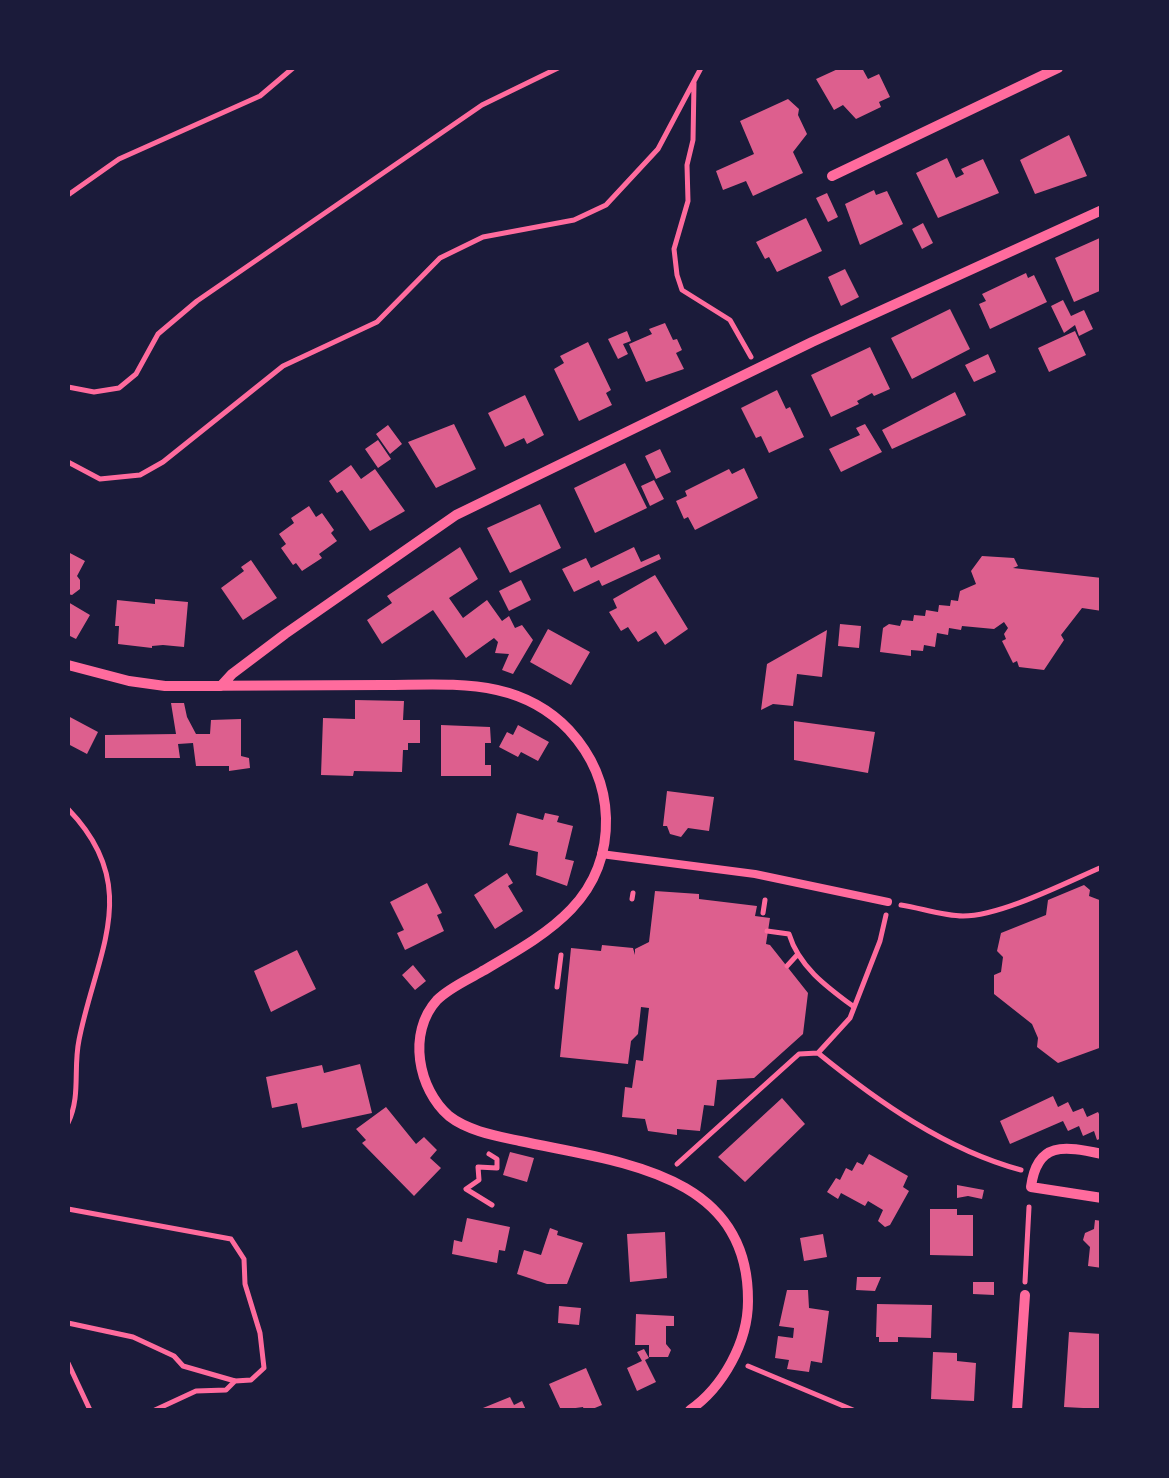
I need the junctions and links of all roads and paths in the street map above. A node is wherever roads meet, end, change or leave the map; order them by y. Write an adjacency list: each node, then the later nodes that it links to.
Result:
1 (293, 68): 7 (path)
2 (558, 68): 10 (path)
3 (702, 68): 5 (path)
4 (1058, 68): 6 (street)
5 (694, 80): 9 (path); 11 (path)
6 (832, 176)
7 (68, 195)
8 (1102, 210): 9 (street)
9 (758, 369): 13 (street)
10 (68, 387)
11 (68, 462)
12 (68, 665): 13 (street)
13 (221, 686): 15 (street)
14 (68, 810): 27 (path)
15 (601, 854): 18 (lane); 43 (street)
16 (1102, 867): 18 (path)
17 (764, 900): 19 (path)
18 (888, 902): 25 (path)
19 (763, 912)
20 (767, 930): 21 (path)
21 (798, 954): 23 (path); 25 (path)
22 (561, 955): 24 (path)
23 (787, 966)
24 (557, 987)
25 (854, 1007): 26 (path)
26 (818, 1053): 29 (path); 31 (path)
27 (68, 1123)
28 (1102, 1154): 31 (street)
29 (676, 1166)
30 (497, 1168): 33 (path)
31 (1032, 1173): 32 (street)
32 (1102, 1198)
33 (492, 1205)
34 (1030, 1208): 36 (path)
35 (68, 1209): 40 (path)
36 (1024, 1295): 45 (street)
37 (68, 1323): 40 (path)
38 (68, 1363): 41 (path)
39 (748, 1366): 44 (path)
40 (235, 1381): 42 (path)
41 (90, 1410)
42 (155, 1410)
43 (690, 1410)
44 (853, 1410)
45 (1018, 1410)

